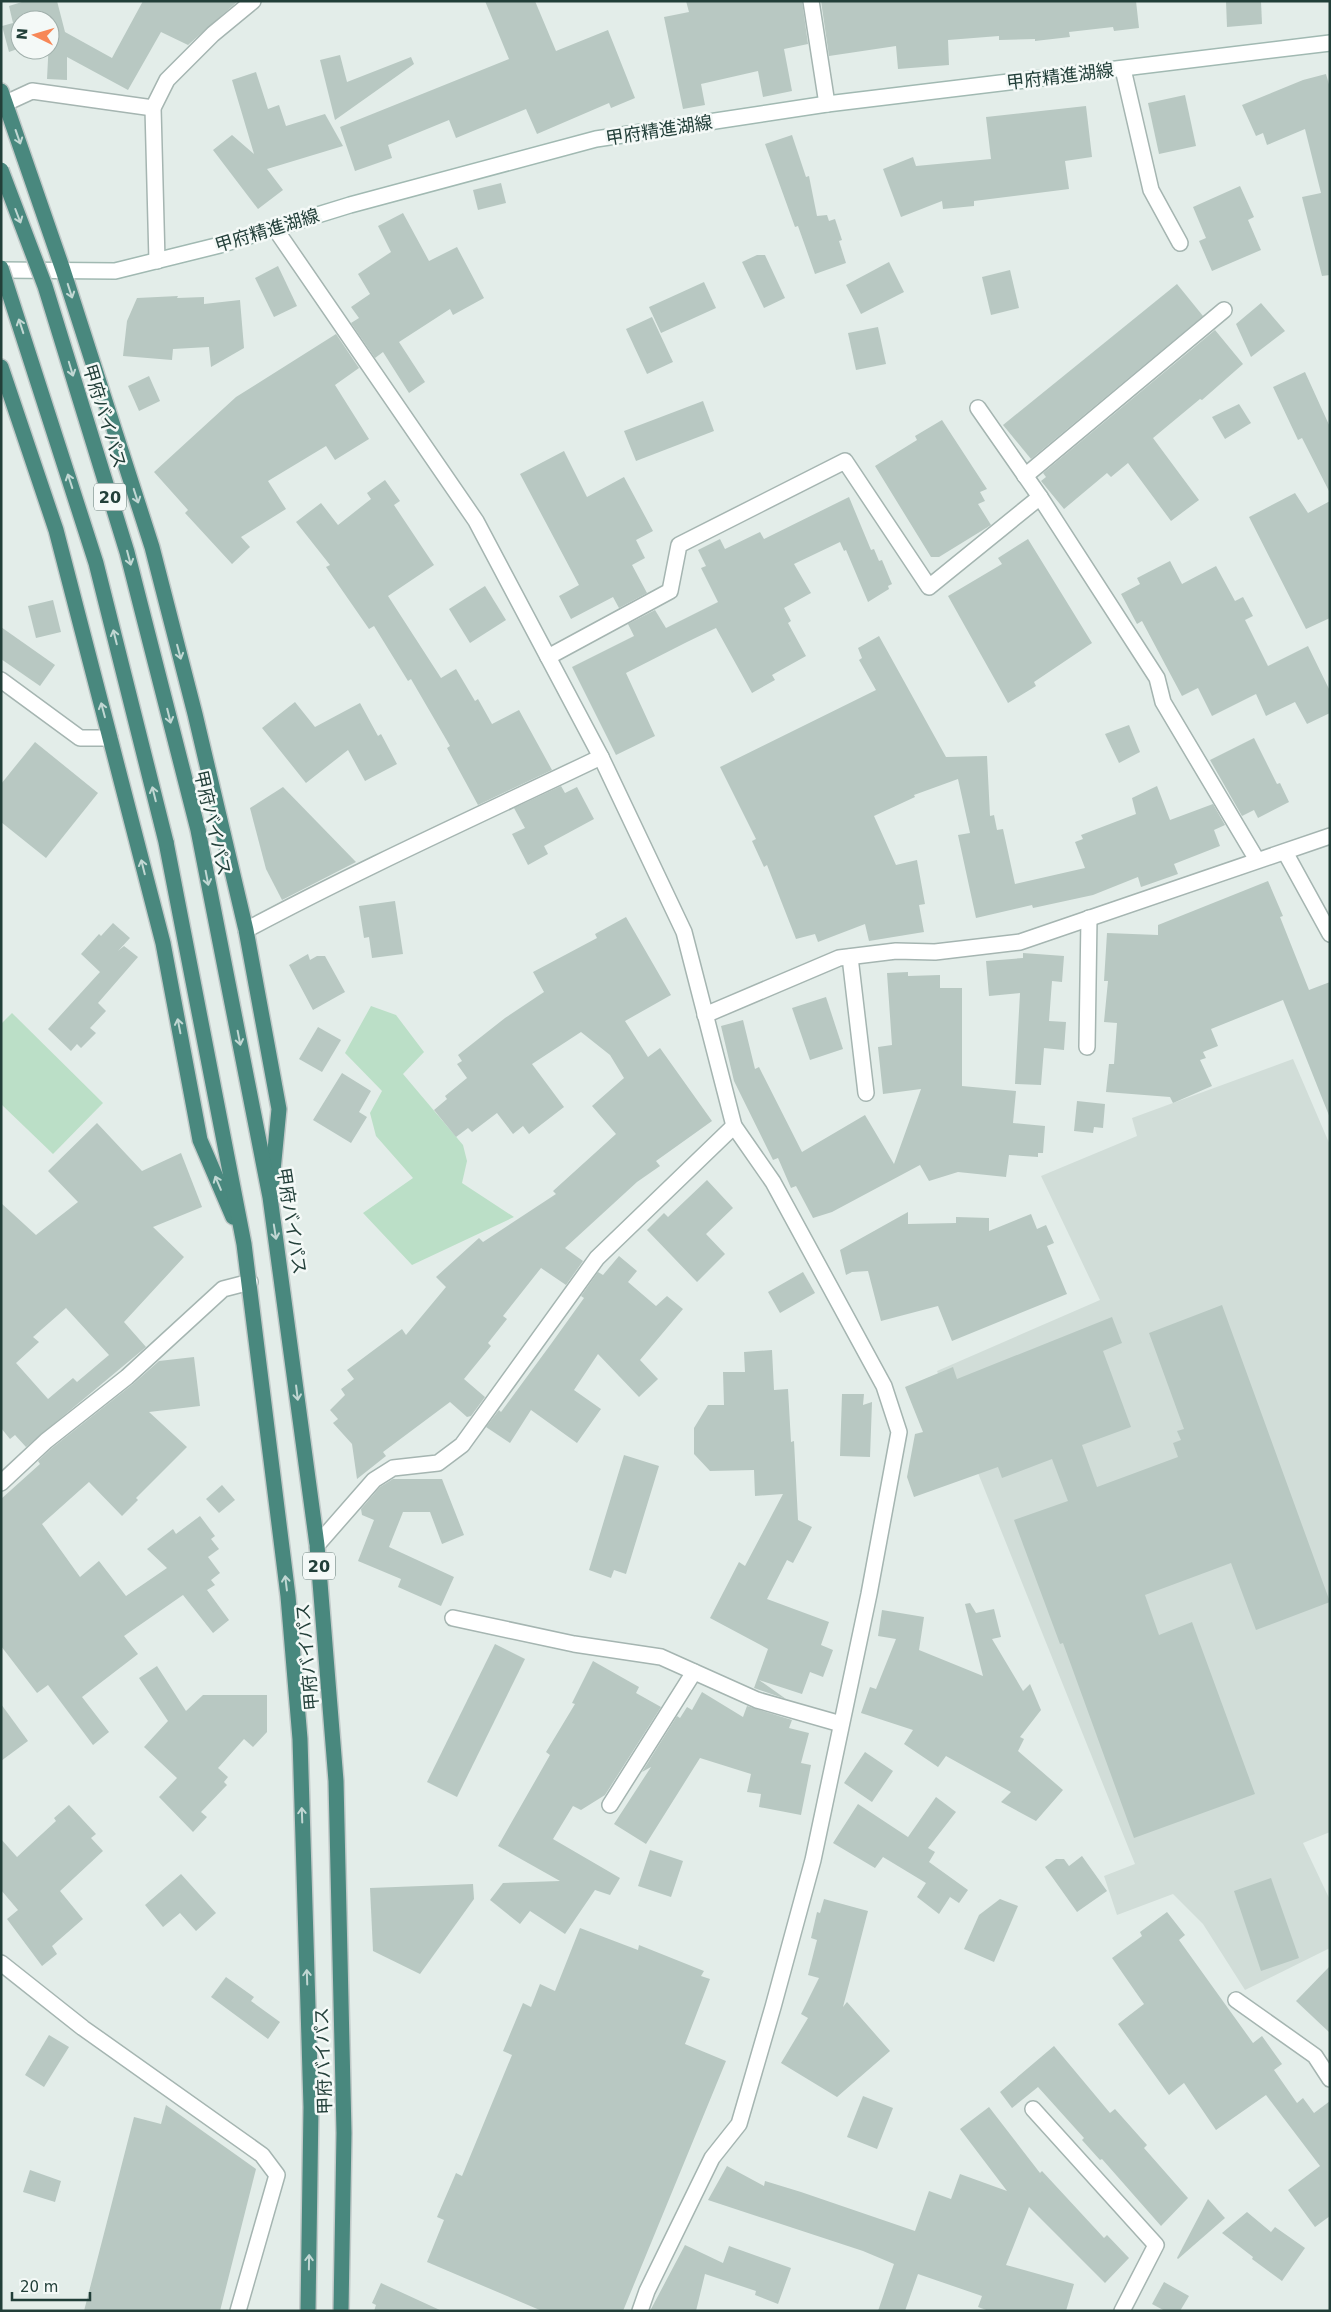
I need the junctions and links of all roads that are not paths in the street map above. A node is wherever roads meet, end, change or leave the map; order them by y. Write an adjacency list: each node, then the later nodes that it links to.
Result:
1 (253, 1): 7 (street)
2 (811, 1): 6 (street)
3 (1330, 43): 4 (street, 甲府精進湖線)
4 (1123, 69): 6 (street, 甲府精進湖線); 10 (street)
5 (4, 97): 7 (street); 13 (highway, one-way to 13)
6 (827, 104): 9 (street, 甲府精進湖線)
7 (153, 108): 11 (street)
8 (1, 170): 34 (highway, 甲府バイパス / 20, one-way to 34, bridge)
9 (276, 230): 11 (street, 甲府精進湖線); 19 (street)
10 (1180, 243)
11 (157, 261): 13 (street, 甲府精進湖線)
12 (1, 269): 13 (street, 甲府精進湖線); 35 (highway, 甲府バイパス / 20, one-way to 12, bridge)
13 (63, 270): 27 (highway, one-way to 27)
14 (1224, 310): 17 (street)
15 (1, 367): 21 (highway, one-way to 15)
16 (978, 408): 17 (street)
17 (1025, 476): 18 (street)
18 (1040, 497): 19 (street); 25 (street)
19 (548, 657): 22 (street)
20 (1, 680): 21 (street)
21 (110, 738): 35 (highway, one-way to 21)
22 (601, 757): 27 (street); 30 (street)
23 (1330, 836): 24 (street)
24 (1285, 852): 25 (street); 28 (street)
25 (1257, 860): 26 (street)
26 (1089, 918): 29 (street); 31 (street)
27 (246, 930): 34 (highway)
28 (1330, 934)
29 (850, 957): 30 (street); 32 (street)
30 (705, 1015): 33 (street)
31 (1087, 1047)
32 (866, 1093)
33 (734, 1126): 38 (street); 41 (street)
34 (270, 1197): 38 (highway, 甲府バイパス / 20, one-way to 38)
35 (244, 1244): 36 (highway, 甲府バイパス / 20)
36 (250, 1282): 37 (street); 48 (highway, 甲府バイパス / 20, one-way to 36)
37 (1, 1483)
38 (317, 1545): 49 (highway, 甲府バイパス / 20)
39 (452, 1618): 40 (street)
40 (694, 1672): 41 (street); 42 (street)
41 (841, 1724): 50 (street)
42 (610, 1805)
43 (1, 1964): 47 (street)
44 (1236, 2000): 45 (street)
45 (1330, 2079)
46 (1033, 2109): 51 (street)
47 (238, 2311)
48 (308, 2311)
49 (341, 2311)
50 (640, 2311)
51 (1122, 2311)

